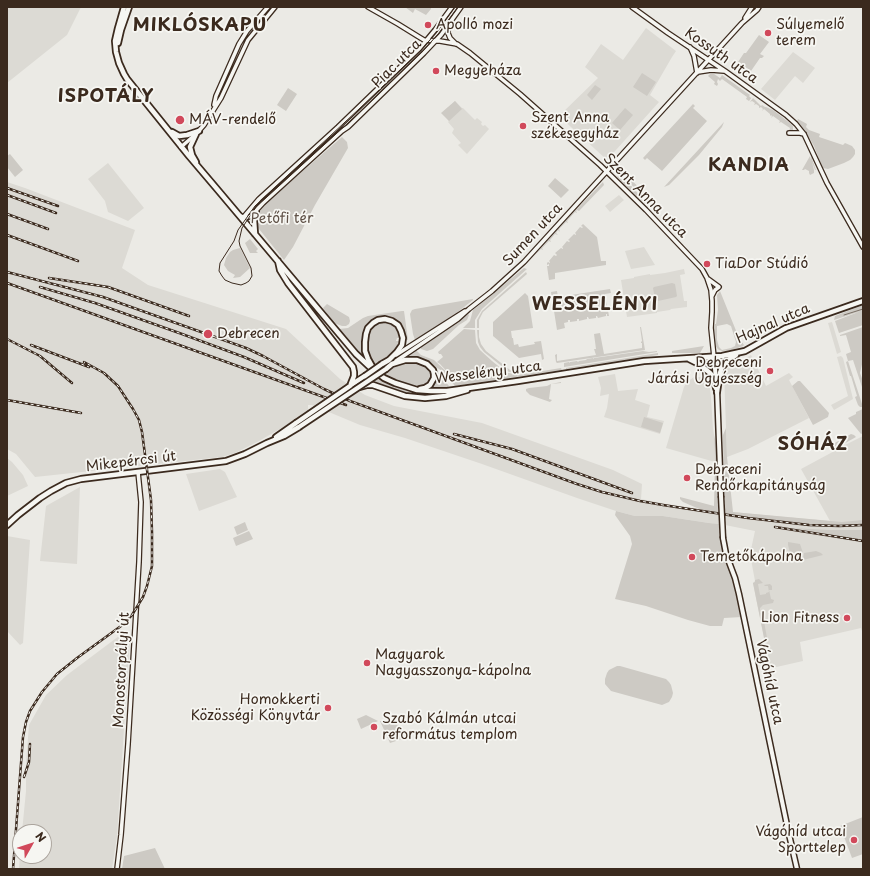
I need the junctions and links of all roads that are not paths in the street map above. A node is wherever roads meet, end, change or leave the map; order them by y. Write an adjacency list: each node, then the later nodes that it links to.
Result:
1 (124, 7): 17 (main road)
2 (129, 7): 17 (main road)
3 (268, 7): 22 (street)
4 (275, 7): 22 (street)
5 (368, 7): 14 (street)
6 (452, 7): 14 (street, Piac utca)
7 (461, 7): 11 (street, Piac utca)
8 (632, 7): 16 (street, Kossuth utca)
9 (752, 7): 12 (street)
10 (759, 7): 12 (street)
11 (450, 23): 13 (street, Piac utca); 15 (street)
12 (742, 23): 19 (street, Sumen utca)
13 (436, 40): 14 (street, Szent Anna utca); 15 (street, Szent Anna utca); 18 (street, Piac utca)
14 (425, 42): 18 (street); 31 (street, Piac utca)
15 (457, 44): 29 (street, Szent Anna utca)
16 (690, 47): 19 (street, Kossuth utca); 21 (street)
17 (116, 52): 24 (main road)
18 (424, 53): 30 (street, Piac utca)
19 (709, 60): 20 (street, Kossuth utca); 21 (street, Sumen utca)
20 (725, 71): 21 (street); 23 (street, Kossuth utca)
21 (697, 73): 29 (street, Sumen utca)
22 (214, 108): 25 (street)
23 (796, 124): 26 (street, Kossuth utca); 26 (street)
24 (168, 129): 25 (main road); 27 (main road)
25 (198, 133): 27 (street); 28 (main road)
26 (804, 134): 33 (street, Kossuth utca)
27 (181, 147): 28 (main road)
28 (200, 168): 31 (main road, Wesselényi utca)
29 (607, 171): 35 (street, Szent Anna utca); 41 (street, Sumen utca)
30 (256, 212): 31 (street); 32 (main road)
31 (243, 218): 32 (main road, Wesselényi utca)
32 (255, 234): 34 (main road, Wesselényi utca)
33 (863, 247)
34 (278, 261): 42 (main road, Wesselényi utca); 43 (main road)
35 (707, 278): 36 (street, Szent Anna utca); 36 (street)
36 (712, 297): 39 (street, Szent Anna utca)
37 (863, 301): 38 (main road, Hajnal utca)
38 (742, 352): 39 (main road, Hajnal utca); 47 (main road)
39 (714, 357): 40 (main road, Wesselényi utca); 47 (main road, Vágóhíd utca)
40 (687, 359): 45 (main road, Wesselényi utca); 47 (main road)
41 (391, 362): 42 (main road); 43 (main road, bridge); 44 (main road, bridge); 46 (main road)
42 (378, 374): 46 (main road, Wesselényi utca)
43 (350, 386): 48 (main road, bridge)
44 (360, 387): 45 (main road); 48 (main road, bridge)
45 (476, 387): 46 (main road, Wesselényi utca)
46 (417, 390)
47 (717, 392): 52 (main road, Vágóhíd utca, bridge)
48 (297, 425): 49 (main road, Mikepércsi út)
49 (138, 472): 50 (main road, Mikepércsi út); 51 (street, Monostorpályi út)
50 (7, 525)
51 (117, 869)
52 (797, 869)

